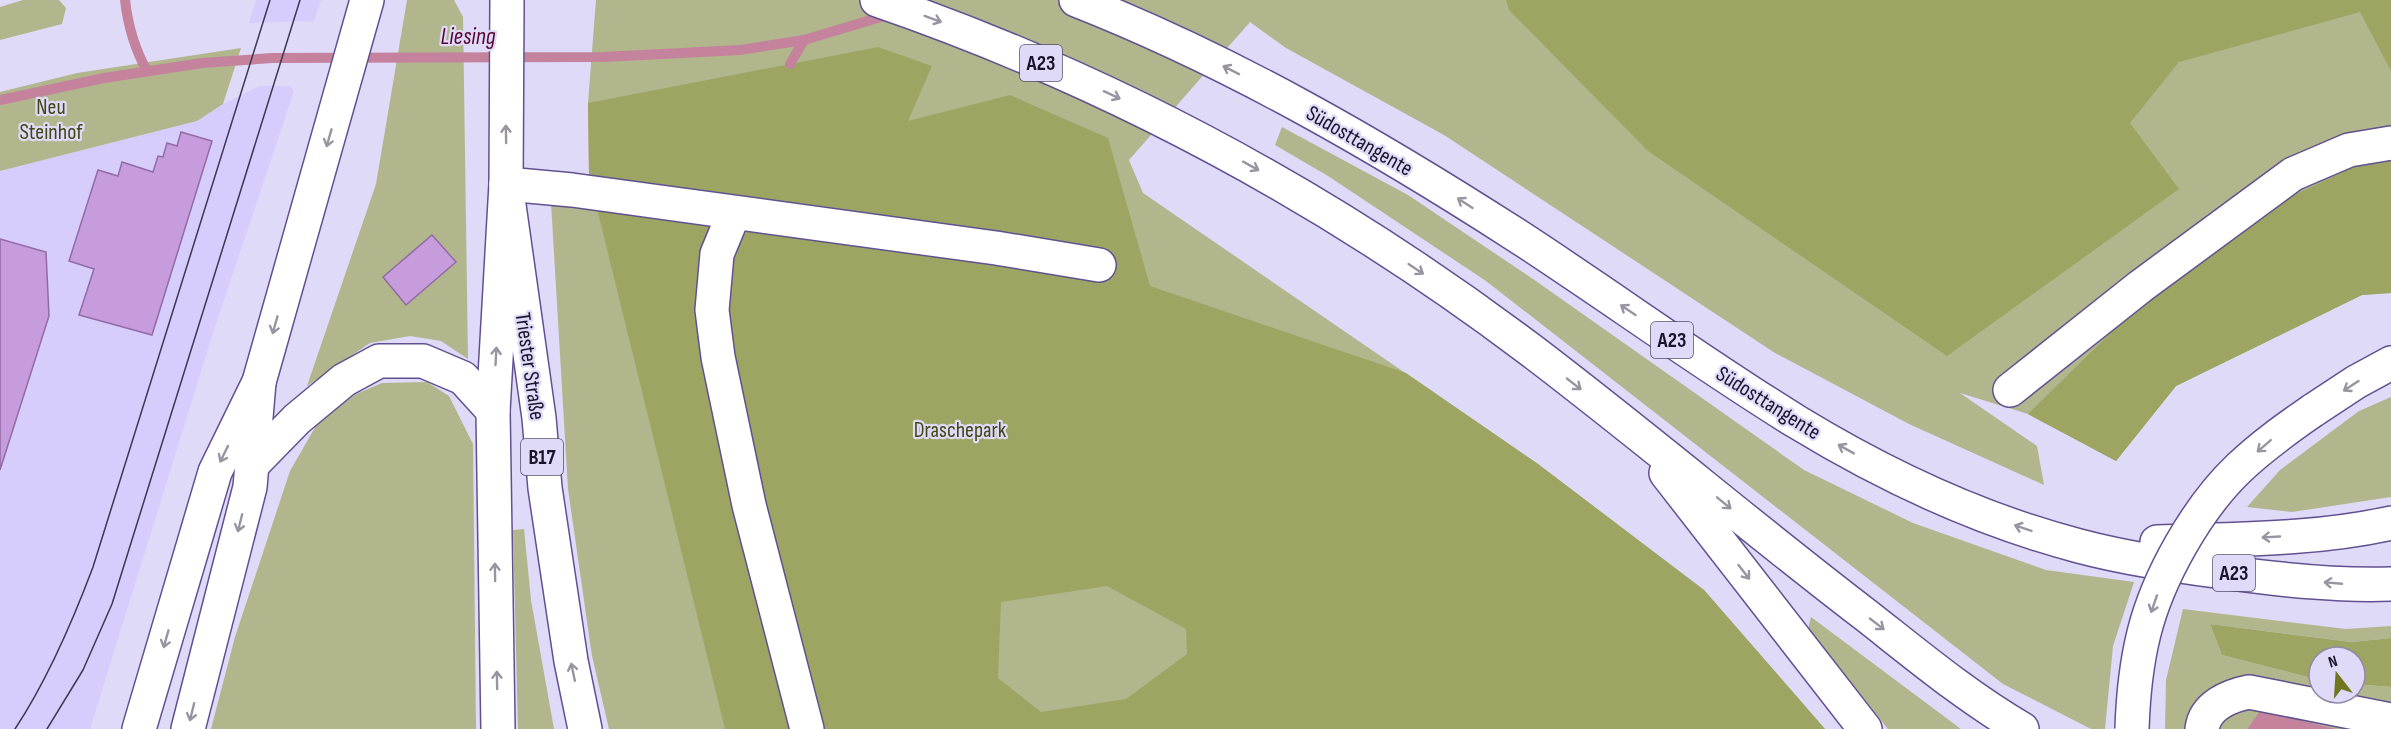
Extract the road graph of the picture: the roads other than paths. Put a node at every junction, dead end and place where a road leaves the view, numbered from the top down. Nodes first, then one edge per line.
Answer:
1 (878, 0) edge
2 (1076, 0) edge
3 (507, 10) edge
4 (364, 11) edge
5 (2391, 143) edge
6 (506, 184) junction
7 (734, 213) junction
8 (1099, 265) dead end
9 (2391, 363) edge
10 (259, 382) junction
11 (2010, 390) dead end
12 (493, 411) junction
13 (1630, 427) junction
14 (252, 465) junction
15 (2391, 523) edge
16 (2079, 546) junction
17 (2391, 584) edge
18 (2391, 720) edge
19 (140, 729) edge
20 (188, 729) edge
21 (498, 729) edge
22 (585, 729) edge
23 (807, 729) edge
24 (1865, 729) edge
25 (2022, 729) edge
26 (2132, 729) edge
27 (2202, 729) edge

1 -> 13 main road, A23
16 -> 2 main road, Südosttangente / A23
6 -> 3 main road, Triester Straße / B17
4 -> 10 main road
5 - 11 main road
6 - 7 main road
12 -> 6 main road
22 -> 6 main road, Triester Straße / B17
7 - 8 main road
7 - 23 main road
9 -> 26 main road, bridge
10 - 14 main road
10 -> 19 main road
12 - 14 main road
21 -> 12 main road
13 -> 24 main road
13 -> 25 main road, A23
14 -> 20 main road
15 -> 16 main road
17 -> 16 main road, Südosttangente / A23
18 - 27 main road

